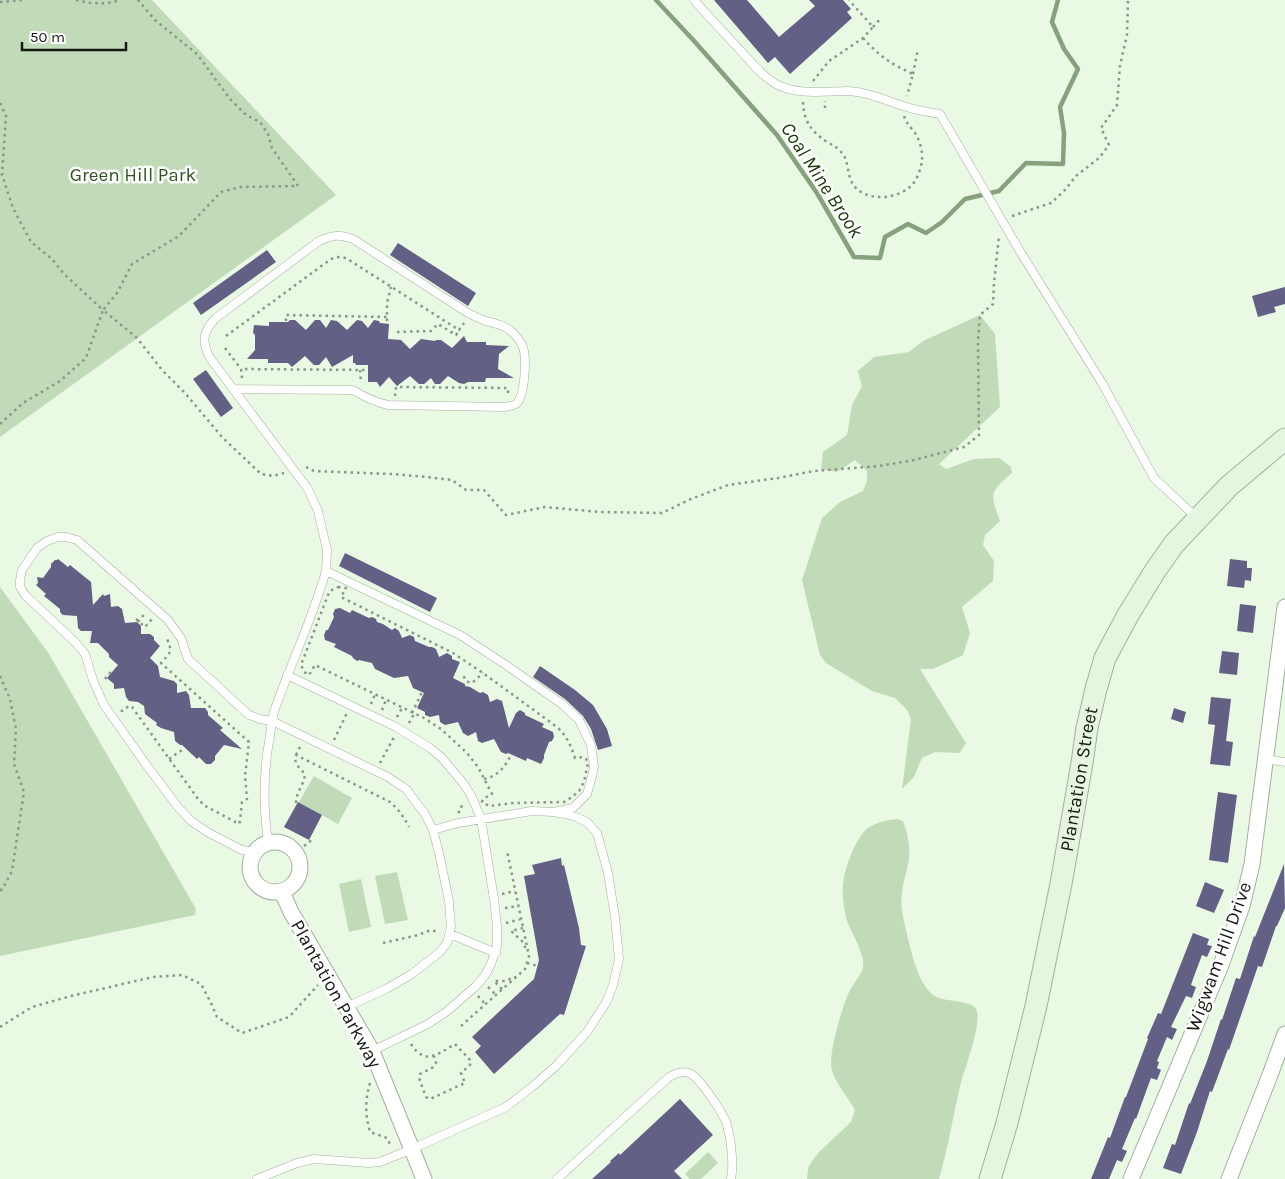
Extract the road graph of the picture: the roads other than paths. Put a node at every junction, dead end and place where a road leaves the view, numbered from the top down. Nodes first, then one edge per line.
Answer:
1 (694, 0) edge
2 (237, 389) junction
3 (1285, 439) edge
4 (1197, 518) junction
5 (326, 571) junction
6 (1285, 606) edge
7 (288, 675) junction
8 (272, 721) junction
9 (1265, 759) junction
10 (1285, 762) edge
11 (553, 812) junction
12 (481, 819) junction
13 (433, 830) junction
14 (268, 842) junction
15 (254, 852) junction
16 (282, 892) junction
17 (450, 934) junction
18 (496, 953) junction
19 (346, 1007) junction
20 (1285, 1034) edge
21 (372, 1051) junction
22 (412, 1149) junction
23 (257, 1179) edge
24 (424, 1179) edge
25 (557, 1179) edge
26 (731, 1179) edge
27 (990, 1179) edge
28 (1131, 1179) edge
29 (1229, 1179) edge

1 - 4 lane
2 - 2 lane
2 - 5 lane
3 - 4 main road, Plantation Street
4 - 27 main road, Plantation Street
5 - 7 lane
5 - 11 lane
6 - 9 street, Wigwam Hill Drive
7 - 8 lane
7 - 12 lane
8 - 13 lane
8 - 14 lane
8 - 15 lane
9 - 10 lane
9 - 28 street, Wigwam Hill Drive
11 - 12 lane
11 - 22 lane
12 - 13 lane
12 - 18 lane
13 - 17 lane
14 - 15 street
14 - 16 street
15 - 16 street
16 - 19 street, Plantation Parkway
17 - 18 lane
17 - 19 lane
18 - 21 lane
19 - 21 street, Plantation Parkway
20 - 29 street
21 - 22 street, Plantation Parkway
22 - 23 lane
22 - 24 street, Plantation Parkway
25 - 26 lane

